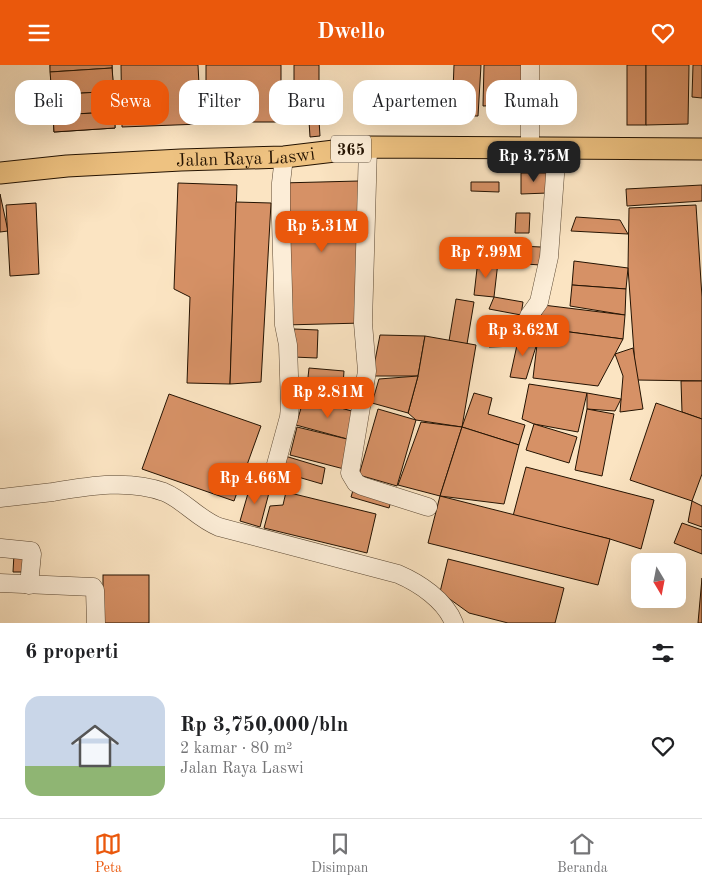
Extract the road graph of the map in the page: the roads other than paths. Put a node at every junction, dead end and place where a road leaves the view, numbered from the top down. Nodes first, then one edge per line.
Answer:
1 (530, 65) edge
2 (368, 147) junction
3 (530, 147) junction
4 (557, 148) junction
5 (702, 149) edge
6 (284, 157) junction
7 (0, 173) edge
8 (525, 327) dead end
9 (272, 479) dead end
10 (0, 498) edge
11 (428, 507) dead end
12 (1, 547) edge
13 (0, 583) edge
14 (29, 585) junction
15 (96, 623) edge
16 (454, 623) edge

1 - 3 street
2 - 3 main road, Jalan Raya Laswi / 365
2 - 6 main road, Jalan Raya Laswi / 365
2 - 11 street
3 - 4 main road, Jalan Raya Laswi / 365
4 - 5 main road, Jalan Raya Laswi / 365
4 - 8 street
6 - 7 main road, Jalan Raya Laswi / 365
6 - 9 street
10 - 16 street
12 - 14 street
13 - 14 street
14 - 15 street

